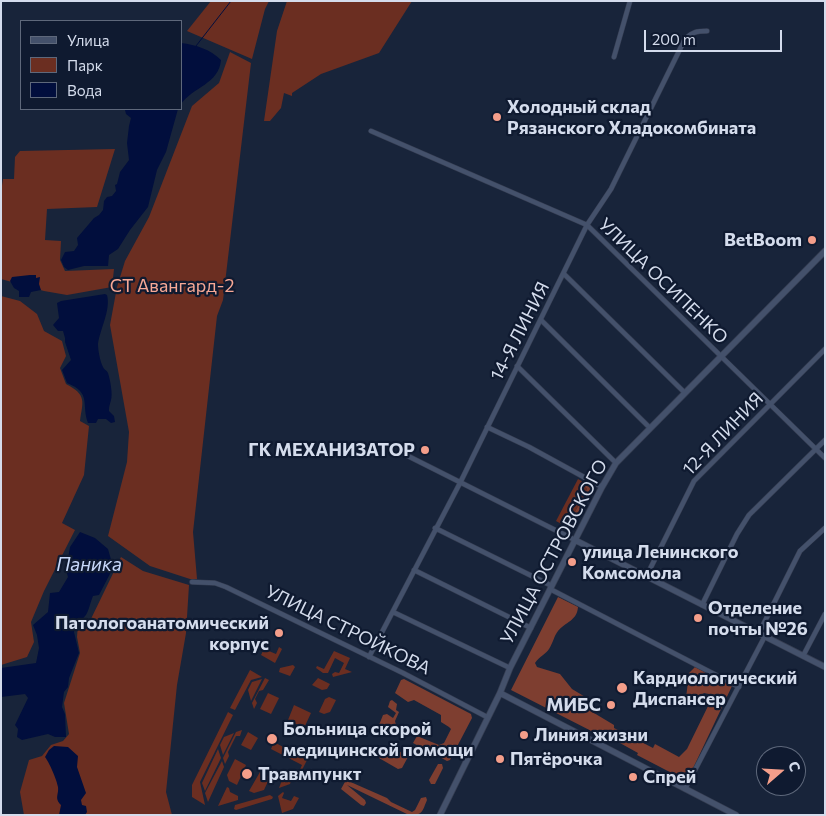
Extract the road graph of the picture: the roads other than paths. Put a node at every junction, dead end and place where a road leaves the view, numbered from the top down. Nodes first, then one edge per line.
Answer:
1 (630, 1) edge
2 (707, 31) dead end
3 (614, 57) dead end
4 (371, 130) dead end
5 (588, 225) junction
6 (825, 251) edge
7 (564, 274) junction
8 (541, 320) junction
9 (825, 349) edge
10 (721, 357) junction
11 (517, 366) junction
12 (685, 393) junction
13 (770, 404) junction
14 (486, 427) junction
15 (650, 428) junction
16 (825, 440) edge
17 (816, 449) junction
18 (404, 454) dead end
19 (825, 458) edge
20 (616, 463) junction
21 (460, 483) junction
22 (602, 487) junction
23 (435, 528) junction
24 (825, 528) edge
25 (575, 540) junction
26 (414, 570) junction
27 (646, 576) junction
28 (192, 582) dead end
29 (551, 588) junction
30 (702, 605) junction
31 (393, 612) junction
32 (825, 614) edge
33 (531, 628) junction
34 (762, 635) junction
35 (803, 656) junction
36 (369, 657) junction
37 (825, 666) edge
38 (510, 668) junction
39 (738, 687) junction
40 (500, 693) junction
41 (487, 717) junction
42 (685, 790) junction
43 (440, 815) edge
44 (736, 815) edge

1 - 3 street
2 - 5 street, 14-Я ЛИНИЯ
4 - 5 street, УЛИЦА ОСИПЕНКО
5 - 7 street, 14-Я ЛИНИЯ
5 - 10 street, УЛИЦА ОСИПЕНКО
6 - 10 street, УЛИЦА ОСТРОВСКОГО
7 - 8 street, 14-Я ЛИНИЯ
7 - 12 street
8 - 11 street, 14-Я ЛИНИЯ
8 - 15 street
9 - 13 street, 12-Я ЛИНИЯ
10 - 12 street, УЛИЦА ОСТРОВСКОГО
10 - 13 street, УЛИЦА ОСИПЕНКО
11 - 14 street, 14-Я ЛИНИЯ
11 - 20 street
12 - 15 street, УЛИЦА ОСТРОВСКОГО
13 - 17 street, УЛИЦА ОСИПЕНКО
13 - 27 street, 12-Я ЛИНИЯ
14 - 21 street, 14-Я ЛИНИЯ
14 - 22 street
15 - 20 street, УЛИЦА ОСТРОВСКОГО
16 - 17 street
17 - 19 street, УЛИЦА ОСИПЕНКО
17 - 30 street
18 - 21 street
20 - 22 street, УЛИЦА ОСТРОВСКОГО
21 - 23 street, 14-Я ЛИНИЯ
21 - 25 street
22 - 25 street, УЛИЦА ОСТРОВСКОГО
23 - 26 street, 14-Я ЛИНИЯ
23 - 29 street
24 - 34 street
25 - 27 street
25 - 29 street, УЛИЦА ОСТРОВСКОГО
26 - 31 street, 14-Я ЛИНИЯ
26 - 33 street
27 - 30 street
28 - 36 street, УЛИЦА СТРОЙКОВА
29 - 33 street, УЛИЦА ОСТРОВСКОГО
29 - 39 street
30 - 34 street
31 - 36 street, 14-Я ЛИНИЯ
31 - 38 street
32 - 35 street
33 - 38 street, УЛИЦА ОСТРОВСКОГО
34 - 35 street
34 - 39 street
35 - 37 street
36 - 41 street, УЛИЦА СТРОЙКОВА
38 - 40 street, УЛИЦА ОСТРОВСКОГО
39 - 42 street
40 - 41 street, УЛИЦА ОСТРОВСКОГО
40 - 42 street
41 - 43 street, УЛИЦА ОСТРОВСКОГО
42 - 44 street

